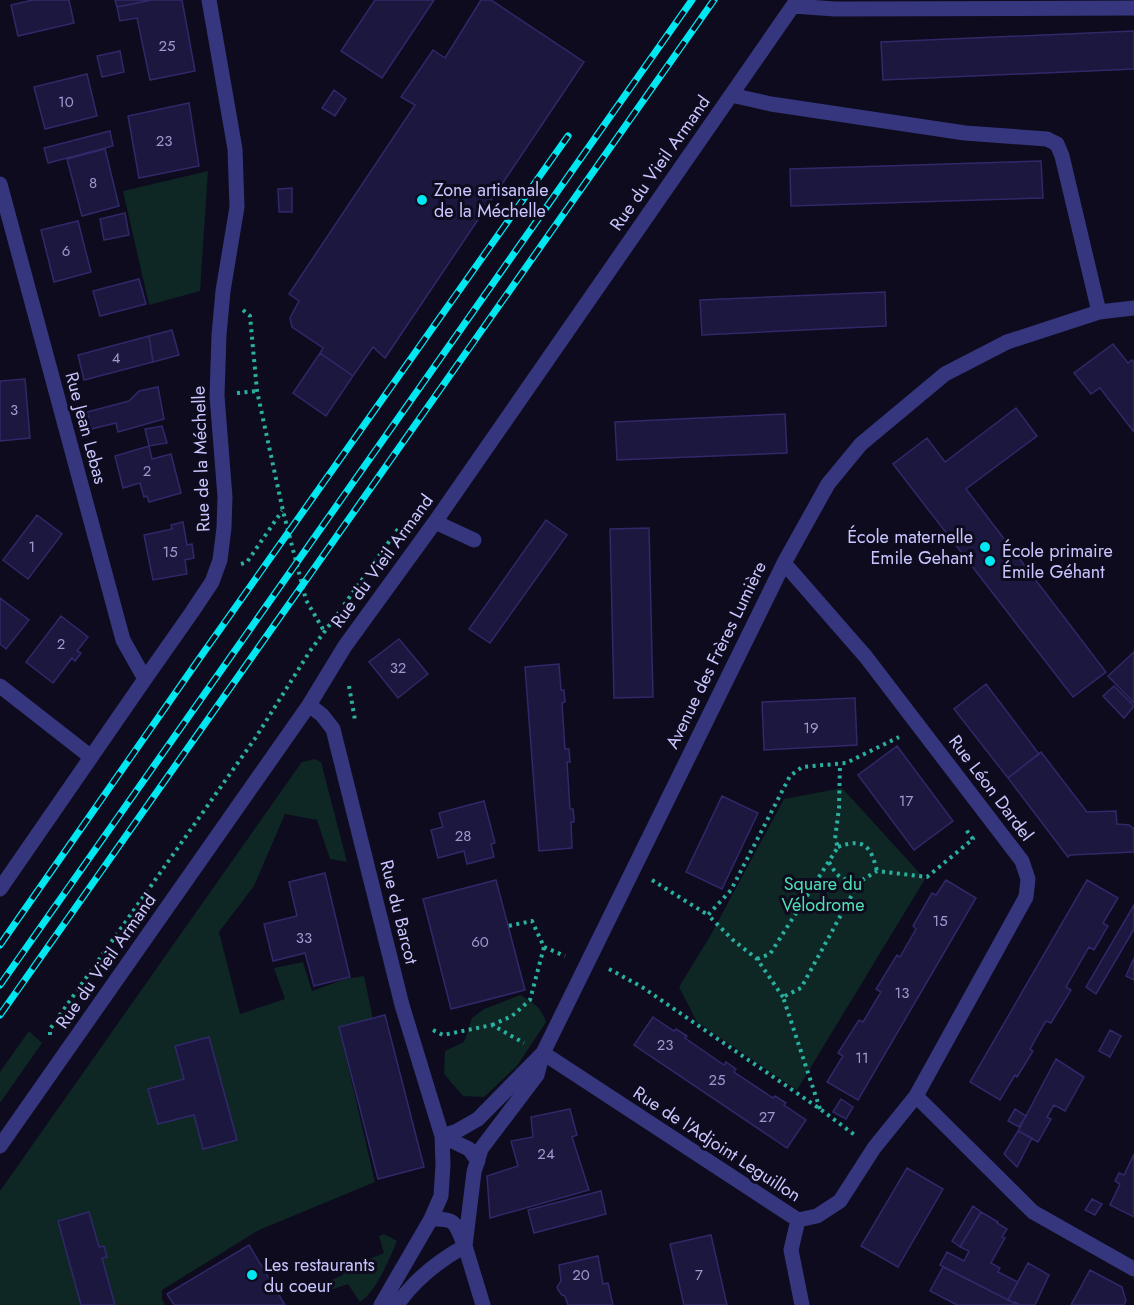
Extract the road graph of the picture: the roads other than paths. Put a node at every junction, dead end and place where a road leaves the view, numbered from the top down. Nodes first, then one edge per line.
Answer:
1 (209, 0) edge
2 (795, 3) edge
3 (1134, 8) edge
4 (732, 95) junction
5 (0, 184) edge
6 (1134, 308) edge
7 (1099, 312) junction
8 (435, 522) junction
9 (474, 540) dead end
10 (784, 563) junction
11 (145, 679) junction
12 (0, 686) edge
13 (309, 705) junction
14 (91, 756) junction
15 (0, 889) edge
16 (543, 1053) junction
17 (916, 1096) junction
18 (442, 1136) junction
19 (0, 1146) edge
20 (478, 1161) junction
21 (431, 1219) junction
22 (798, 1220) junction
23 (465, 1246) junction
24 (1134, 1269) edge
25 (381, 1305) edge
26 (397, 1305) edge
27 (483, 1305) edge
28 (802, 1305) edge

1 - 11 street, Rue de la Méchelle
2 - 3 street
2 - 4 street, Rue du Vieil Armand
4 - 7 street
4 - 8 street, Rue du Vieil Armand
5 - 11 street, Rue Jean Lebas
6 - 7 street, Avenue des Frères Lumière
7 - 10 street, Avenue des Frères Lumière
8 - 9 street
8 - 13 street, Rue du Vieil Armand
10 - 16 street, Avenue des Frères Lumière
10 - 17 street, Rue Léon Dardel
11 - 14 street, Rue de la Méchelle
12 - 14 street
13 - 18 street, Rue du Barcot
13 - 19 street, Rue du Vieil Armand
14 - 15 street, Rue de la Méchelle
16 - 18 street, Avenue des Frères Lumière
16 - 20 street
16 - 22 street, Rue de l'Adjoint Leguillon
17 - 22 street, Rue Léon Dardel
17 - 24 street
18 - 20 street
18 - 21 street, Rue du Barcot
20 - 23 street
21 - 23 street
21 - 25 street, Rue du Barcot
22 - 28 street, Rue de l'Adjoint Leguillon
23 - 26 street
23 - 27 street

